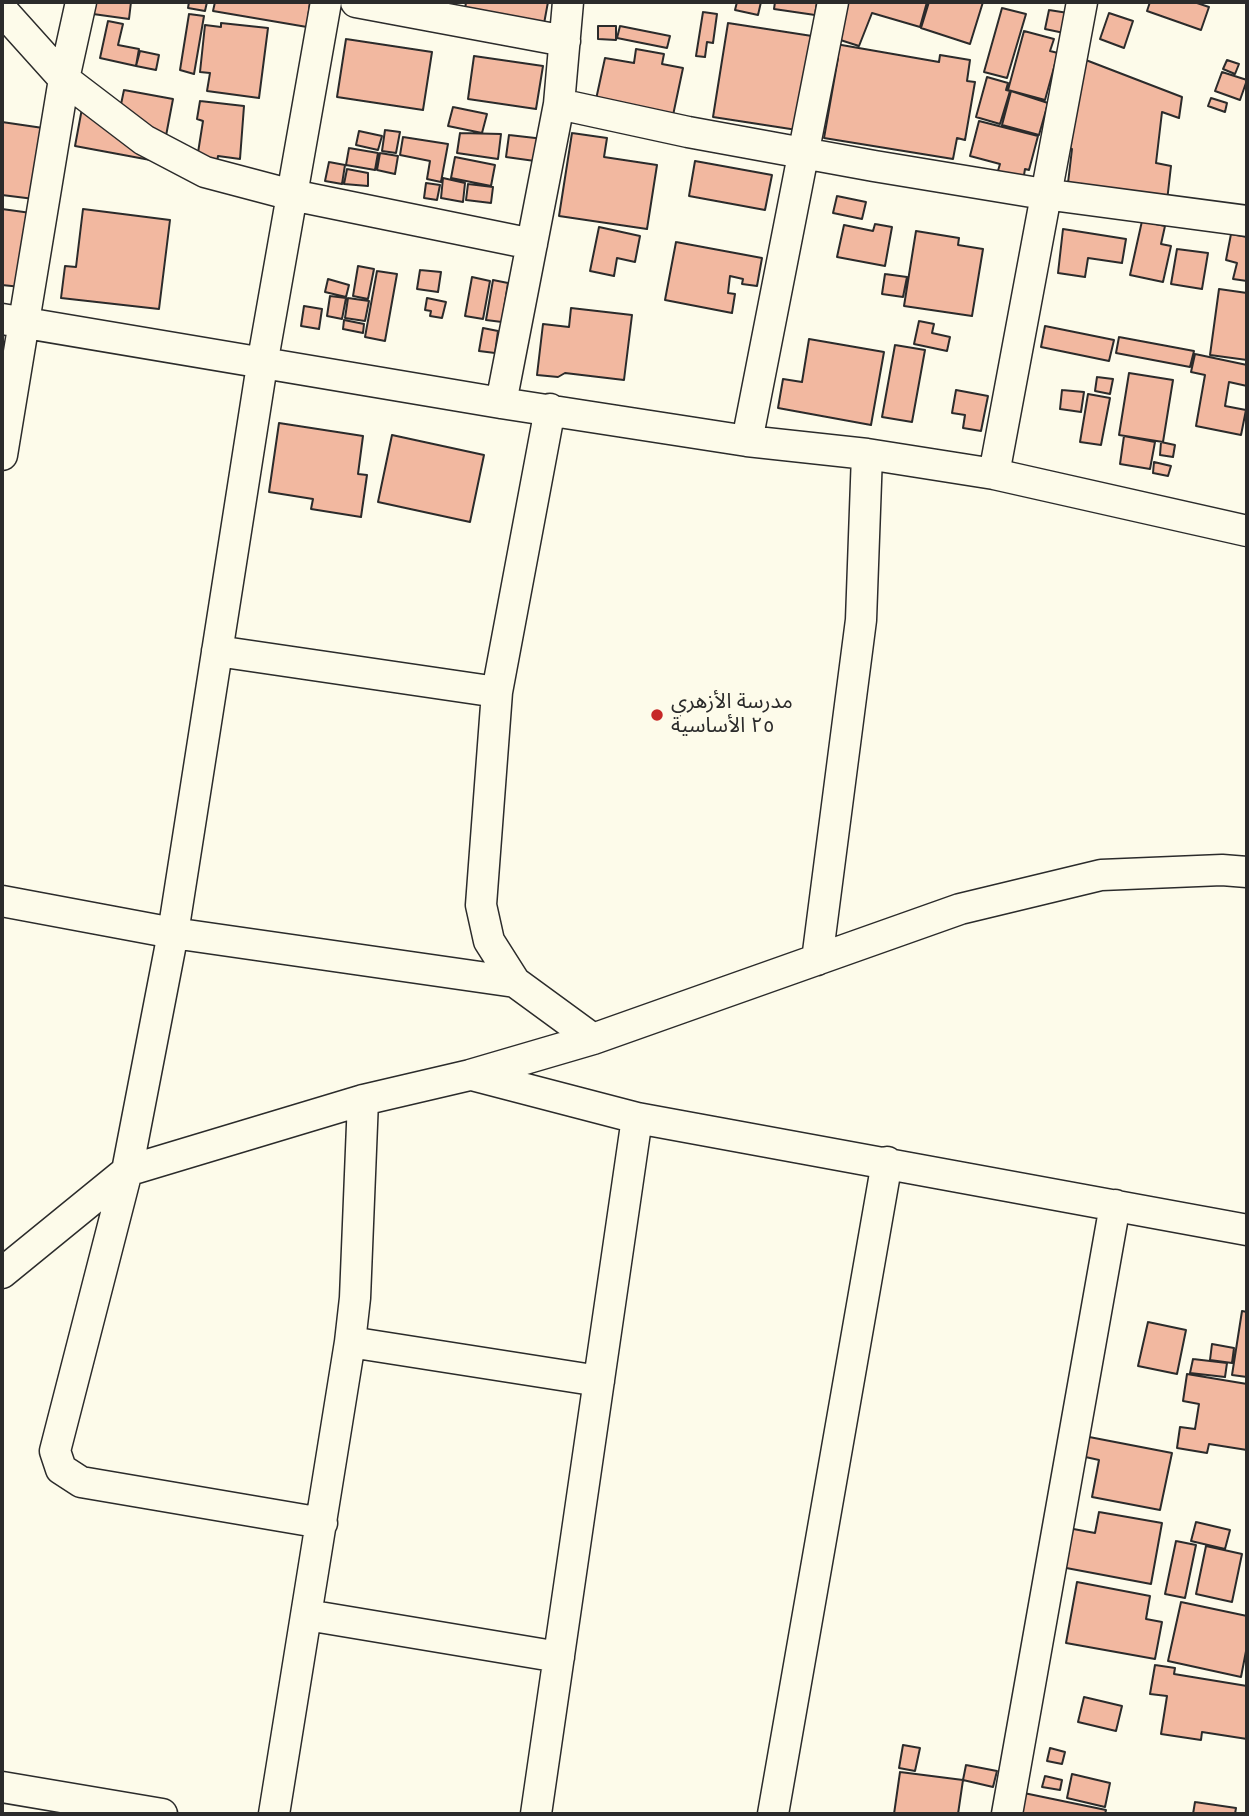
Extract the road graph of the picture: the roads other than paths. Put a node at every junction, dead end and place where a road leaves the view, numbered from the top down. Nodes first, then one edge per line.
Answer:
1 (81, 2) edge
2 (326, 2) edge
3 (356, 2) edge
4 (568, 2) edge
5 (833, 2) edge
6 (1082, 2) edge
7 (2, 10) edge
8 (565, 41) junction
9 (64, 79) junction
10 (559, 104) junction
11 (804, 153) junction
12 (1044, 194) junction
13 (292, 195) junction
14 (1247, 221) edge
15 (532, 244) junction
16 (13, 321) edge
17 (262, 365) junction
18 (501, 403) junction
19 (550, 409) junction
20 (747, 441) junction
21 (867, 454) junction
22 (2, 455) edge
23 (994, 474) junction
24 (1247, 531) edge
25 (217, 651) junction
26 (497, 692) junction
27 (1247, 872) edge
28 (2, 901) edge
29 (173, 933) junction
30 (817, 960) junction
31 (515, 982) junction
32 (593, 1039) junction
33 (470, 1075) junction
34 (363, 1100) junction
35 (637, 1118) junction
36 (887, 1161) junction
37 (127, 1171) junction
38 (1115, 1205) junction
39 (1247, 1230) edge
40 (2, 1272) edge
41 (350, 1342) junction
42 (599, 1381) junction
43 (322, 1523) junction
44 (307, 1615) junction
45 (559, 1657) junction
46 (2, 1787) edge
47 (38, 1804) edge
48 (162, 1814) edge
49 (274, 1814) edge
50 (536, 1814) edge
51 (773, 1814) edge
52 (1007, 1814) edge

1 - 9 street
2 - 13 street
3 - 8 street
4 - 8 street
5 - 11 street
6 - 12 street
7 - 9 street
8 - 10 street
9 - 13 street
9 - 16 street
10 - 11 street
10 - 15 street
11 - 12 street
11 - 20 street
12 - 14 street
12 - 23 street
13 - 15 street
13 - 17 street
15 - 18 street
16 - 17 street
16 - 22 street
17 - 18 street
17 - 25 street
18 - 19 street
19 - 20 street
19 - 26 street
20 - 21 street
21 - 23 street
21 - 30 street
23 - 24 street
25 - 26 street
25 - 29 street
26 - 31 street
27 - 30 street
28 - 29 street
29 - 31 street
29 - 37 street
30 - 32 street
31 - 32 street
32 - 33 street
33 - 34 street
33 - 35 street
34 - 37 street
34 - 41 street
35 - 36 street
35 - 42 street
36 - 38 street
36 - 51 street
37 - 40 street
37 - 43 street
38 - 39 street
38 - 52 street
41 - 42 street
41 - 43 street
42 - 45 street
43 - 44 street
44 - 45 street
44 - 49 street
45 - 50 street
46 - 47 street
47 - 48 street

